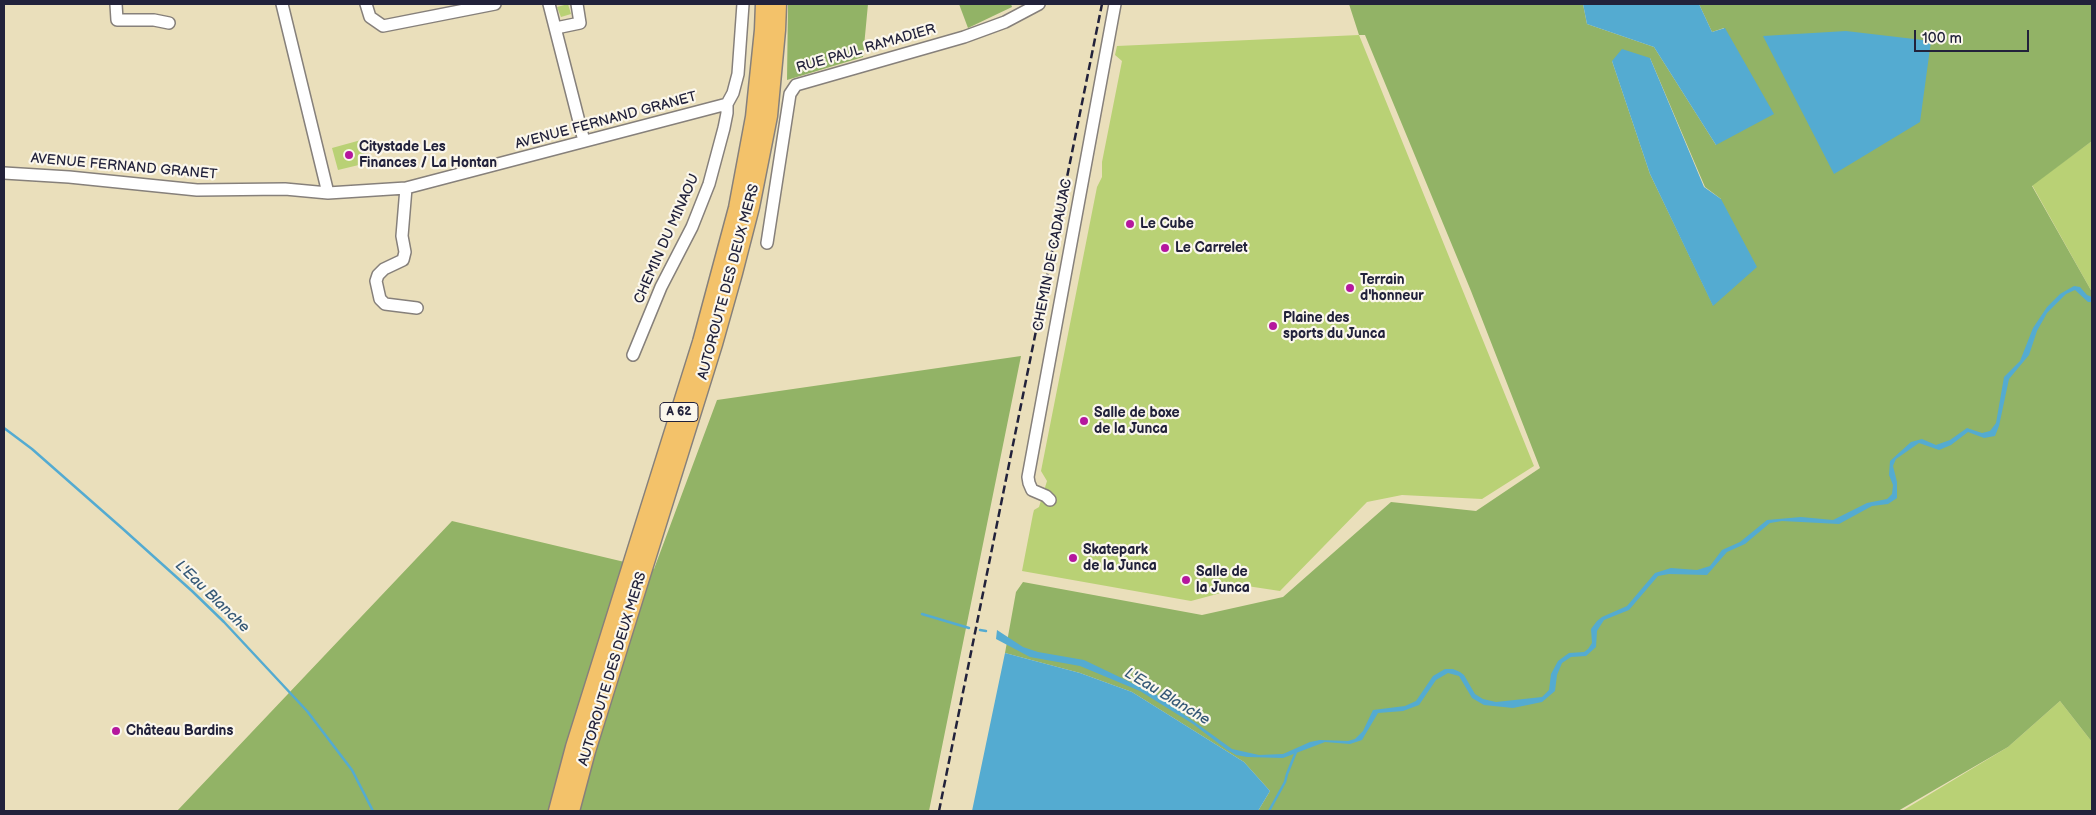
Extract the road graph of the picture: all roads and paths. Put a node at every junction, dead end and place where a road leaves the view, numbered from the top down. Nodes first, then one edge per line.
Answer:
1 (116, 4) edge
2 (282, 4) edge
3 (366, 4) edge
4 (495, 4) edge
5 (549, 4) edge
6 (577, 4) edge
7 (743, 4) edge
8 (764, 4) edge
9 (778, 4) edge
10 (1039, 4) edge
11 (1116, 4) edge
12 (463, 7) edge
13 (169, 23) dead end
14 (556, 28) junction
15 (726, 104) junction
16 (584, 141) junction
17 (4, 173) edge
18 (406, 188) junction
19 (328, 193) junction
20 (767, 243) dead end
21 (417, 308) dead end
22 (633, 355) dead end
23 (1050, 500) dead end
24 (556, 811) edge
25 (571, 811) edge

1 - 13 street
2 - 19 street
3 - 12 street
4 - 12 street
5 - 14 street
6 - 14 street
7 - 15 street
8 - 24 highway, AUTOROUTE DES DEUX MERS / A 62
9 - 25 highway, AUTOROUTE DES DEUX MERS / A 62
10 - 20 street, RUE PAUL RAMADIER
11 - 23 street, CHEMIN DE CADAUJAC
14 - 16 street
15 - 16 street, AVENUE FERNAND GRANET
15 - 22 street, CHEMIN DU MINAOU
16 - 18 street, AVENUE FERNAND GRANET
17 - 19 street, AVENUE FERNAND GRANET
18 - 19 street, AVENUE FERNAND GRANET
18 - 21 street

